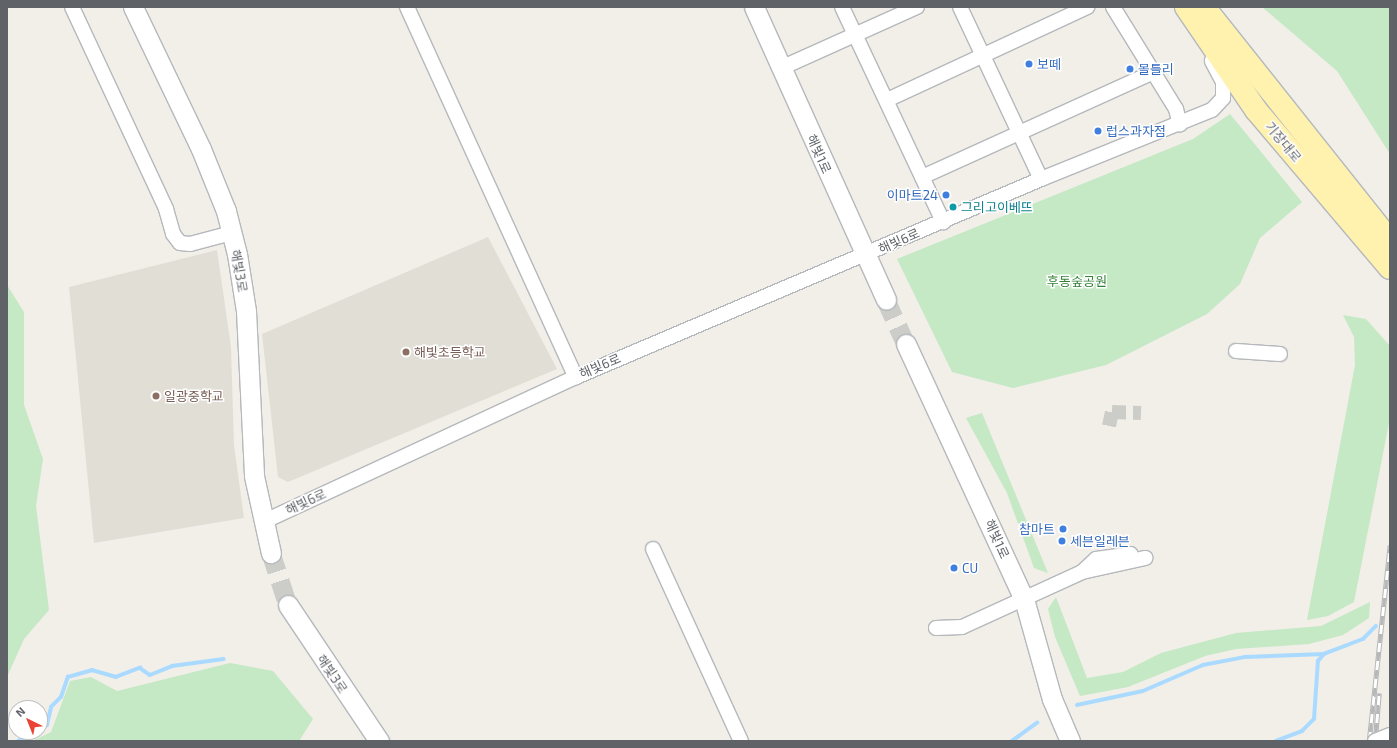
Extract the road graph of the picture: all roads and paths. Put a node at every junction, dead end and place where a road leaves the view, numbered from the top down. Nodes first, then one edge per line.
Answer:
1 (72, 7) edge
2 (407, 7) edge
3 (754, 7) edge
4 (842, 7) edge
5 (917, 7) edge
6 (960, 7) edge
7 (1087, 7) edge
8 (1113, 7) edge
9 (135, 8) edge
10 (1193, 9) edge
11 (856, 36) junction
12 (981, 56) junction
13 (781, 68) junction
14 (1153, 72) junction
15 (887, 100) junction
16 (1180, 124) junction
17 (1017, 133) junction
18 (922, 177) junction
19 (1041, 179) junction
20 (943, 222) junction
21 (232, 233) junction
22 (1390, 241) edge
23 (865, 257) junction
24 (1390, 268) edge
25 (886, 300) tunnel mouth
26 (906, 344) tunnel mouth
27 (1236, 351) dead end
28 (1280, 354) dead end
29 (576, 377) junction
30 (262, 522) junction
31 (653, 549) dead end
32 (270, 553) tunnel mouth
33 (1144, 555) dead end
34 (1024, 599) junction
35 (288, 605) tunnel mouth
36 (936, 628) dead end
37 (1390, 735) edge
38 (379, 741) edge
39 (741, 741) edge
40 (1070, 741) edge
41 (1374, 741) edge

1 - 21 street
2 - 29 street
3 - 13 street, 해빛1로
4 - 11 street
5 - 11 street
6 - 12 street
7 - 12 street
8 - 14 street
9 - 21 street, 해빛3로
10 - 16 street, 해빛6로
10 - 22 main road, 기장대로
10 - 24 main road, 기장대로
11 - 13 street
11 - 15 street
12 - 15 street
12 - 17 street
13 - 23 street, 해빛1로
14 - 16 street
14 - 17 street
15 - 18 street
16 - 19 street, 해빛6로
17 - 18 street
17 - 19 street
18 - 20 street
19 - 20 street, 해빛6로
20 - 23 street, 해빛6로
21 - 30 street, 해빛3로
23 - 25 street, 해빛1로
23 - 29 street, 해빛6로
26 - 34 street, 해빛1로
27 - 28 street
29 - 30 street, 해빛6로
30 - 32 street, 해빛3로
31 - 39 street
33 - 34 street
34 - 36 street
34 - 40 street, 해빛1로
35 - 38 street, 해빛3로
37 - 41 street, bridge

